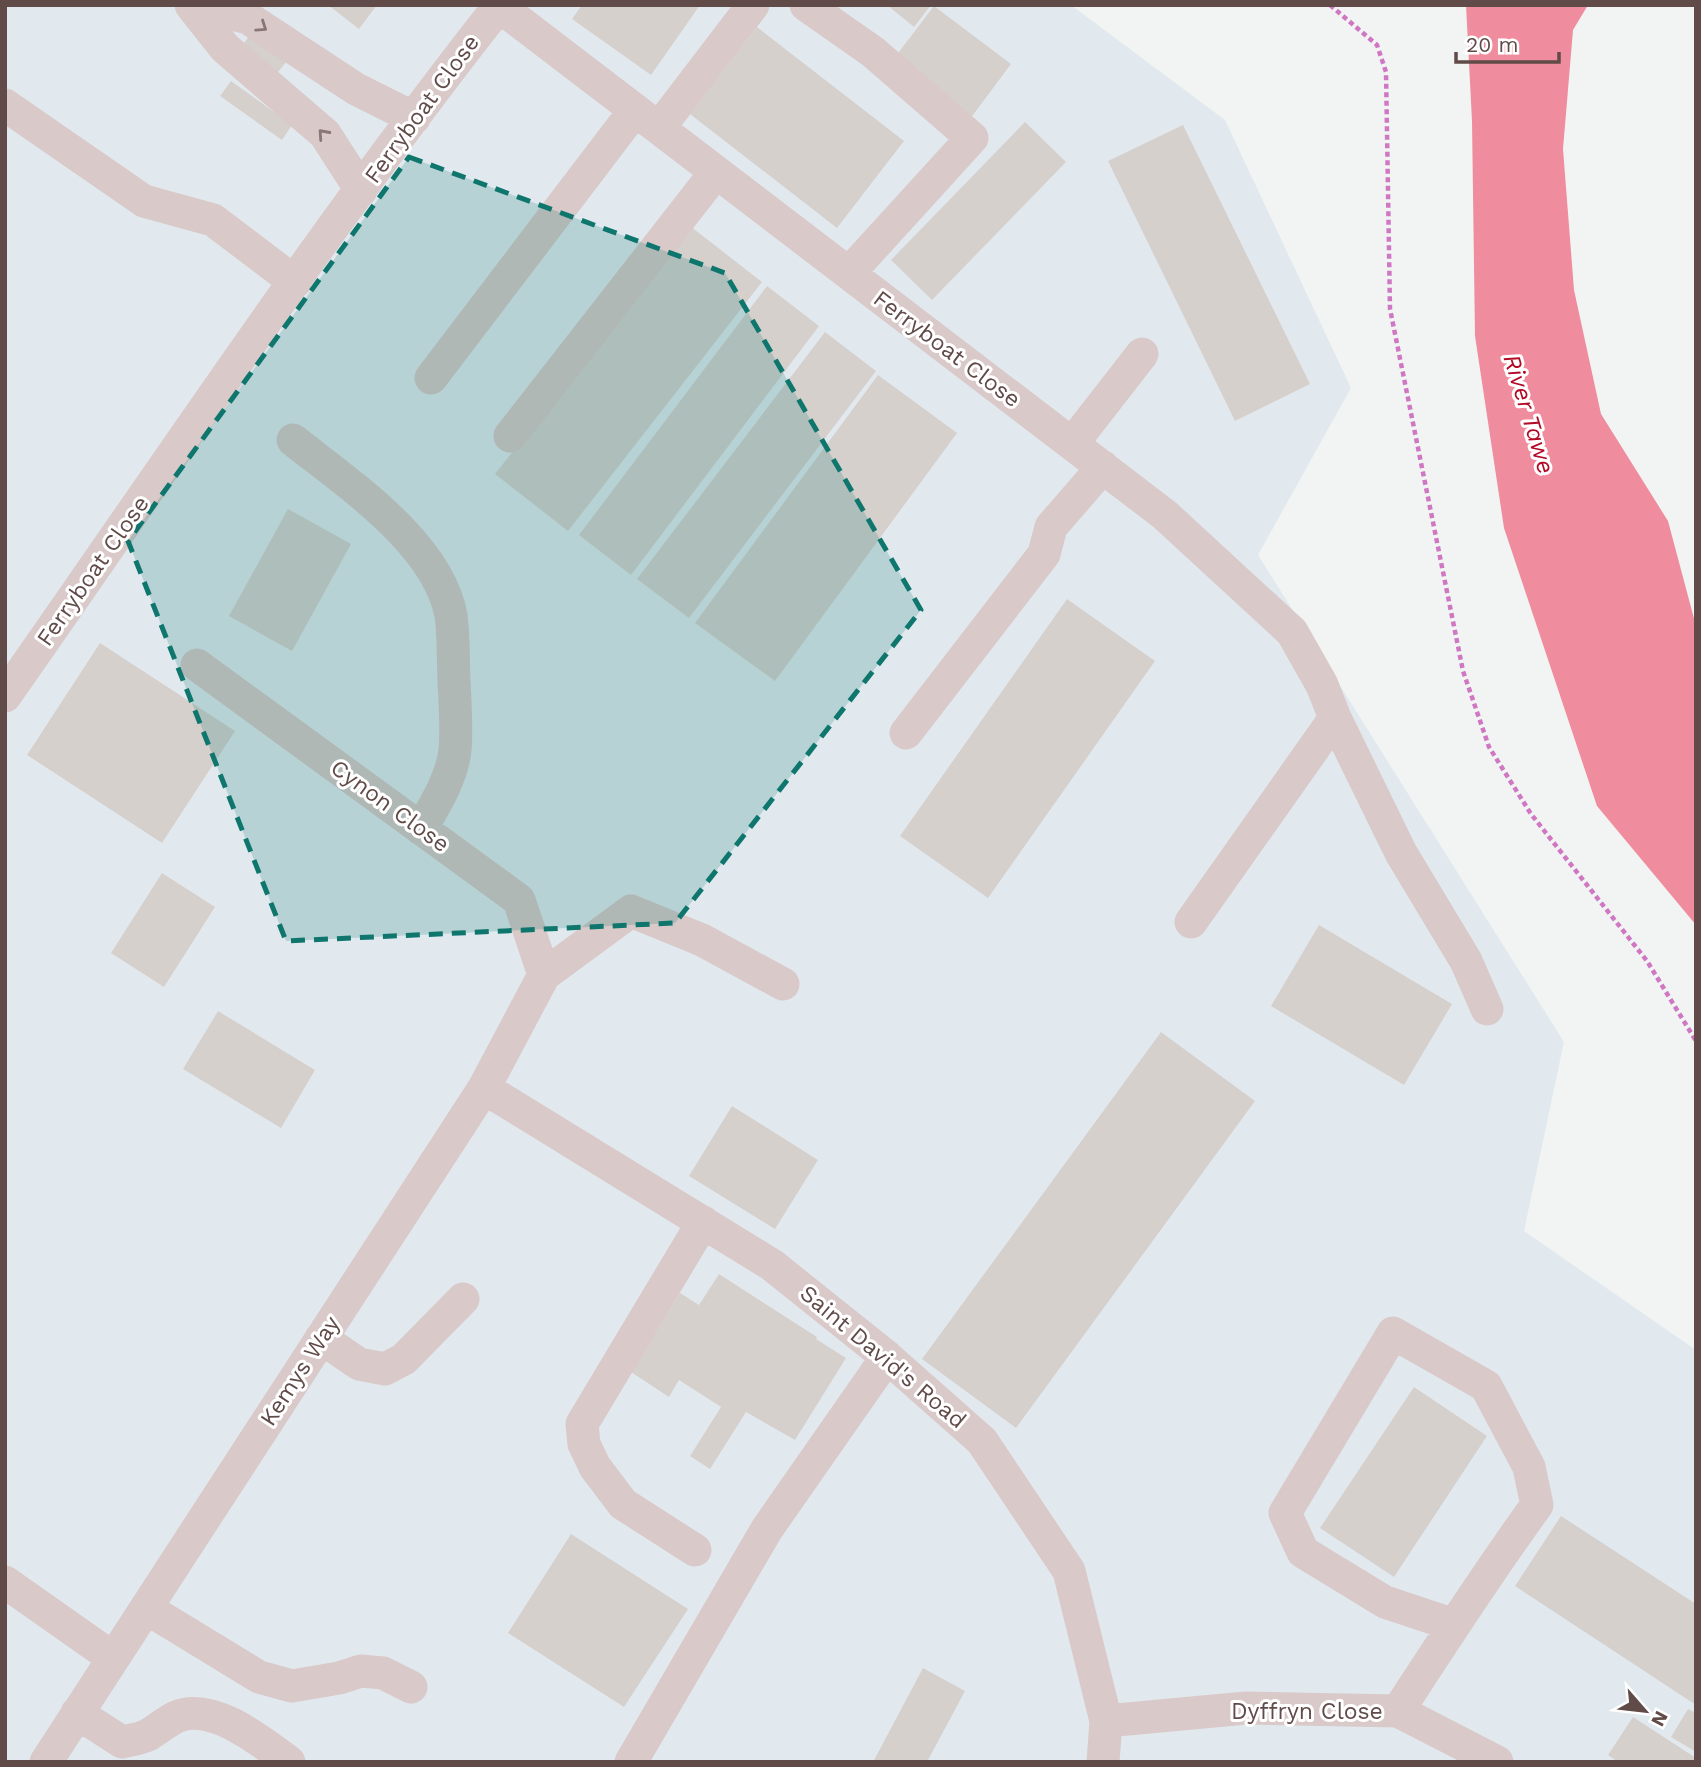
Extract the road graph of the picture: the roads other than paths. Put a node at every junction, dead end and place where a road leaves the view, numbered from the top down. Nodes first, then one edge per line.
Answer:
1 (191, 5) edge
2 (198, 5) edge
3 (753, 5) edge
4 (806, 5) edge
5 (499, 6) edge
6 (5, 105) edge
7 (414, 118) junction
8 (647, 119) junction
9 (5, 130) edge
10 (716, 172) junction
11 (362, 190) junction
12 (849, 273) junction
13 (295, 282) junction
14 (1142, 354) dead end
15 (431, 378) dead end
16 (510, 436) dead end
17 (293, 440) dead end
18 (1072, 444) junction
19 (1102, 467) junction
20 (197, 665) dead end
21 (5, 696) edge
22 (1335, 718) junction
23 (906, 733) dead end
24 (421, 829) junction
25 (1191, 922) dead end
26 (544, 975) junction
27 (783, 984) dead end
28 (1487, 1009) dead end
29 (484, 1088) junction
30 (703, 1222) junction
31 (463, 1299) dead end
32 (321, 1338) junction
33 (887, 1357) junction
34 (695, 1550) dead end
35 (5, 1582) edge
36 (146, 1608) junction
37 (1454, 1625) junction
38 (113, 1658) junction
39 (411, 1687) dead end
40 (1398, 1711) junction
41 (78, 1713) junction
42 (1106, 1721) junction
43 (122, 1742) junction
44 (46, 1762) edge
45 (152, 1762) edge
46 (289, 1762) edge
47 (631, 1762) edge
48 (1103, 1762) edge
49 (1497, 1762) edge

11 -> 1 street
2 -> 7 street
3 - 8 street
4 - 12 street
5 - 7 street, Ferryboat Close
5 - 8 street, Ferryboat Close
6 - 13 street
7 - 11 street, Ferryboat Close
8 - 10 street, Ferryboat Close
8 - 15 street
9 - 13 street
10 - 12 street, Ferryboat Close
10 - 16 street
11 - 13 street, Ferryboat Close
12 - 18 street, Ferryboat Close
13 - 21 street, Ferryboat Close
14 - 18 street
17 - 24 street
18 - 19 street, Ferryboat Close
19 - 22 street, Ferryboat Close
19 - 23 street
20 - 24 street, Cynon Close
22 - 25 street
22 - 28 street, Ferryboat Close
24 - 26 street, Cynon Close
26 - 27 street
26 - 29 street, Kemys Way
29 - 30 street, Saint David's Road
29 - 32 street, Kemys Way
30 - 33 street, Saint David's Road
30 - 34 street
31 - 32 street
32 - 36 street, Kemys Way
33 - 42 street, Saint David's Road
33 - 47 street
35 - 38 street
36 - 38 street, Kemys Way
36 - 39 street
37 - 37 street
37 - 40 street
38 - 41 street, Kemys Way
40 - 42 street, Dyffryn Close
40 - 49 street, Dyffryn Close
41 - 43 street
41 - 44 street, Kemys Way
42 - 48 street, Saint David's Road
43 - 45 street
43 - 46 street

